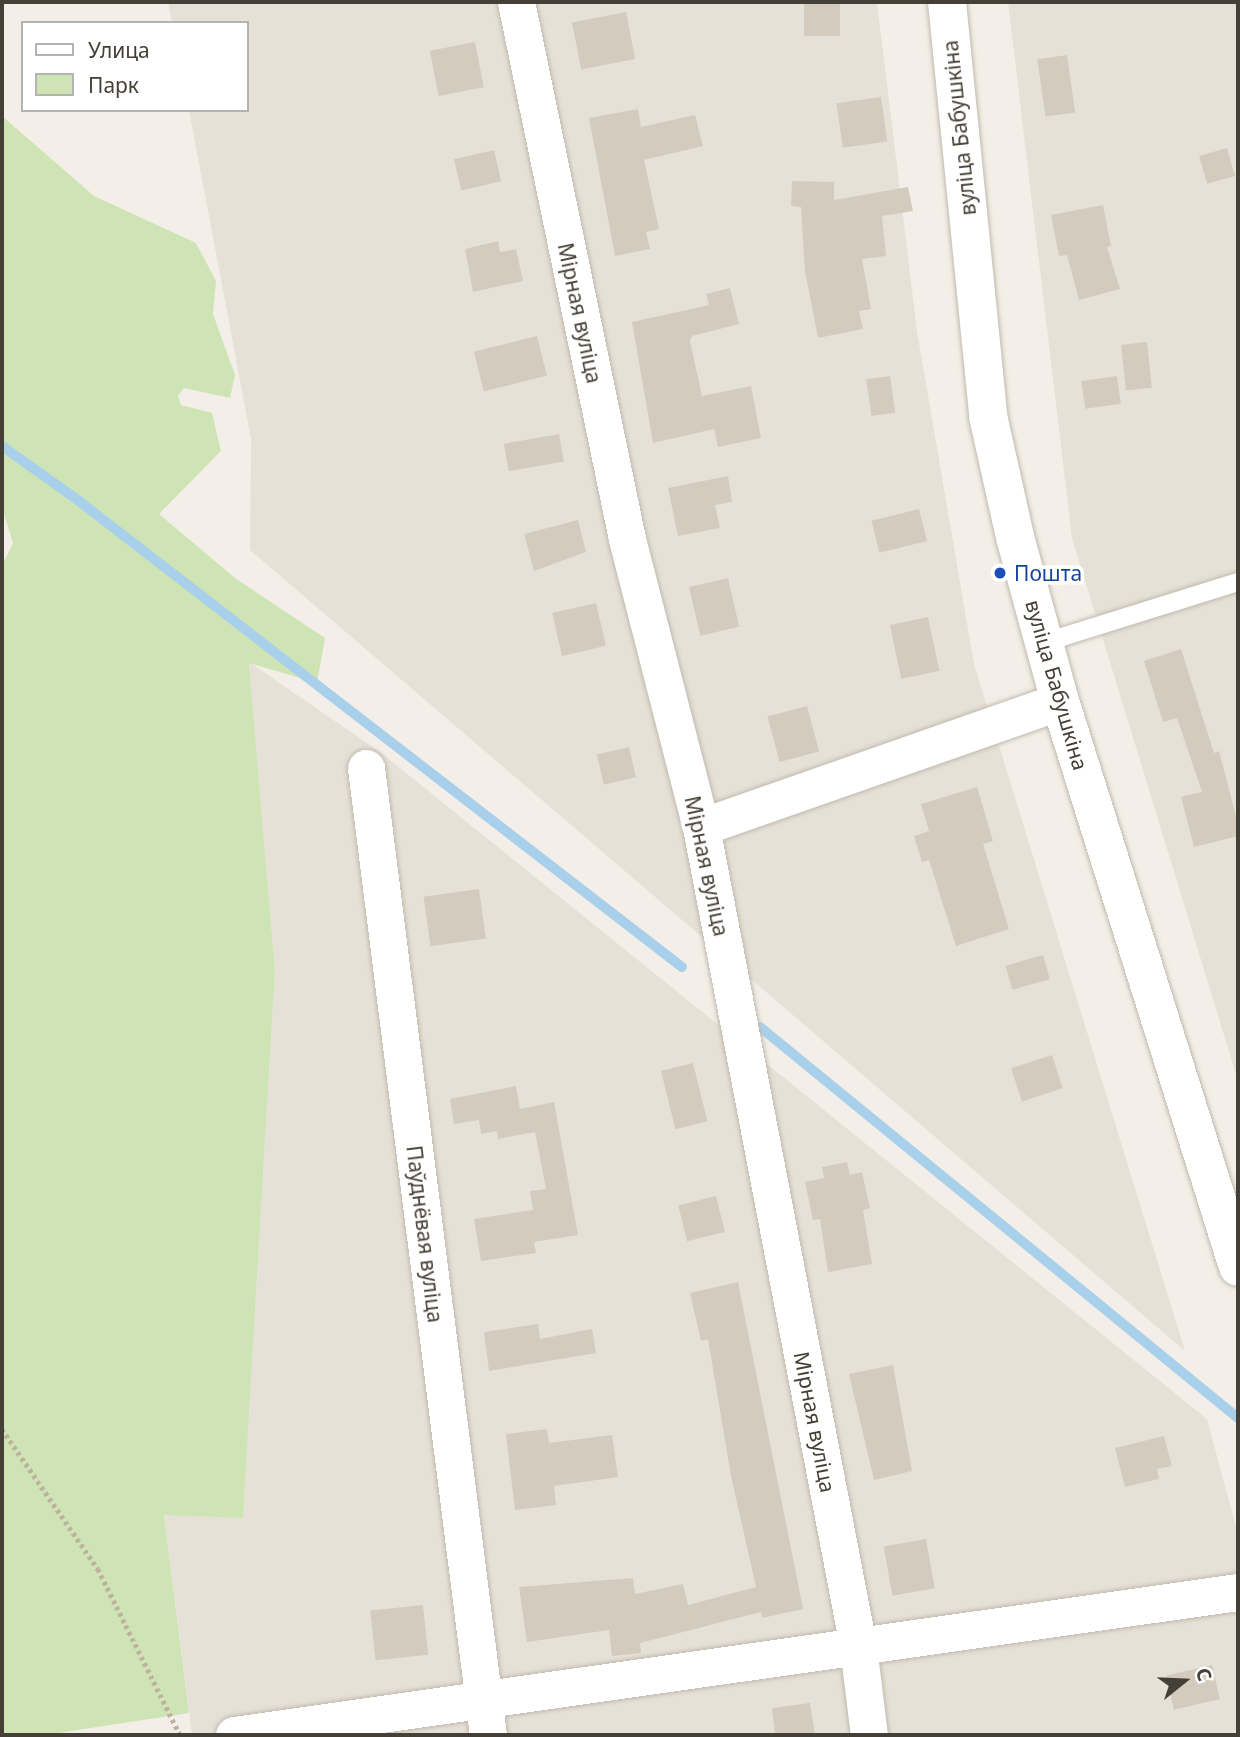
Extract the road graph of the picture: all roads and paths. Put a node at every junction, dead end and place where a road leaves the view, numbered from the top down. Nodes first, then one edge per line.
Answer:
1 (516, 2) edge
2 (947, 2) edge
3 (1238, 582) edge
4 (1043, 643) junction
5 (1060, 701) junction
6 (366, 768) dead end
7 (701, 827) junction
8 (1238, 1267) edge
9 (2, 1429) edge
10 (1238, 1592) edge
11 (859, 1646) junction
12 (484, 1700) junction
13 (180, 1735) edge
14 (234, 1735) edge
15 (488, 1735) edge
16 (869, 1735) edge

1 - 7 street, Мірная вуліца
2 - 4 street, вуліца Бабушкіна
3 - 4 lane
4 - 5 street, вуліца Бабушкіна
5 - 7 street
5 - 8 street, вуліца Бабушкіна
6 - 12 street, Паўднёвая вуліца
7 - 11 street, Мірная вуліца
9 - 13 path
10 - 11 street
11 - 12 street
11 - 16 street, Мірная вуліца
12 - 14 street
12 - 15 street, Паўднёвая вуліца

